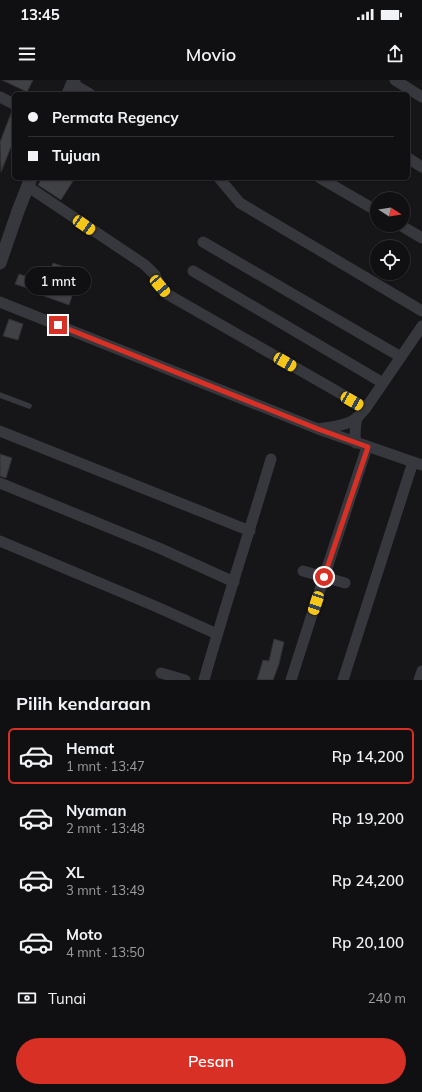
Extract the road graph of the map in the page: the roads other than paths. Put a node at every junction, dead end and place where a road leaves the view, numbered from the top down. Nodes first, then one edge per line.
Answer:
1 (395, 80) edge
2 (72, 86) edge
3 (86, 92) edge
4 (0, 97) edge
5 (422, 97) edge
6 (12, 103) edge
7 (410, 159) edge
8 (422, 167) edge
9 (221, 180) edge
10 (323, 180) edge
11 (29, 182) edge
12 (370, 207) edge
13 (410, 231) edge
14 (422, 238) edge
15 (203, 242) dead end
16 (0, 263) edge
17 (193, 271) dead end
18 (0, 302) edge
19 (422, 311) edge
20 (422, 326) edge
21 (401, 357) junction
22 (383, 384) junction
23 (0, 395) edge
24 (29, 406) dead end
25 (366, 408) junction
26 (357, 417) junction
27 (318, 429) junction
28 (0, 431) edge
29 (356, 443) junction
30 (368, 447) junction
31 (271, 459) dead end
32 (418, 464) edge
33 (0, 483) edge
34 (250, 531) junction
35 (0, 541) edge
36 (303, 571) dead end
37 (324, 577) junction
38 (234, 582) junction
39 (345, 583) dead end
40 (217, 634) junction
41 (422, 671) edge
42 (162, 672) dead end
43 (185, 680) edge
44 (204, 680) edge
45 (291, 680) edge
46 (343, 680) edge
47 (419, 680) edge

1 - 5 street
2 - 3 street
4 - 6 street
7 - 8 street
9 - 19 street
10 - 12 street
11 - 16 street
11 - 25 street
13 - 14 street
15 - 21 street
17 - 22 street
18 - 27 street
20 - 21 street
21 - 22 street
22 - 25 street
23 - 24 lane
25 - 26 street
26 - 27 street
26 - 29 street
27 - 29 street
28 - 34 street
29 - 30 street
30 - 32 street
30 - 37 street
31 - 34 street
32 - 46 street
33 - 38 street
34 - 38 street
35 - 40 street
36 - 37 street
37 - 39 street
37 - 45 street
38 - 40 street
40 - 44 street
41 - 47 street
42 - 43 street

